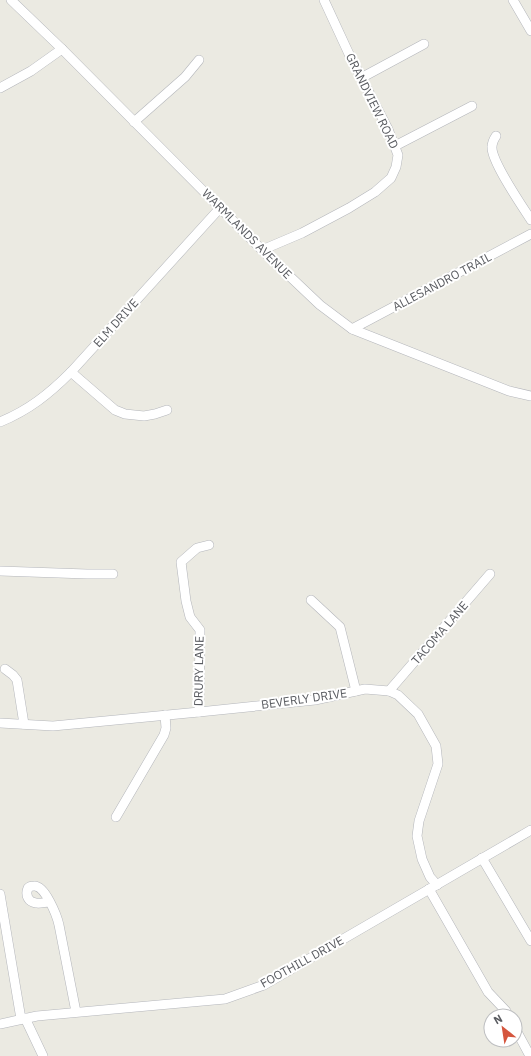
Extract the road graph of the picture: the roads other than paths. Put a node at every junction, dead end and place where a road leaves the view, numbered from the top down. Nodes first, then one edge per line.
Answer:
1 (11, 0) edge
2 (324, 0) edge
3 (513, 0) edge
4 (531, 31) edge
5 (424, 44) dead end
6 (62, 49) junction
7 (199, 60) dead end
8 (361, 78) junction
9 (0, 88) edge
10 (472, 106) dead end
11 (134, 122) junction
12 (496, 136) dead end
13 (395, 146) junction
14 (220, 208) junction
15 (531, 220) edge
16 (531, 234) edge
17 (262, 250) junction
18 (352, 329) junction
19 (71, 372) junction
20 (531, 396) edge
21 (167, 410) dead end
22 (0, 422) edge
23 (209, 545) dead end
24 (0, 571) edge
25 (113, 574) dead end
26 (490, 574) dead end
27 (311, 600) dead end
28 (5, 669) dead end
29 (356, 691) junction
30 (389, 691) junction
31 (199, 712) junction
32 (165, 715) junction
33 (0, 723) edge
34 (24, 724) junction
35 (116, 817) dead end
36 (531, 830) edge
37 (482, 858) junction
38 (433, 887) junction
39 (0, 894) edge
40 (49, 902) dead end
41 (531, 941) edge
42 (503, 1008) edge
43 (76, 1012) junction
44 (23, 1019) junction
45 (0, 1024) edge
46 (523, 1043) edge
47 (43, 1056) edge
48 (530, 1056) edge

1 - 6 street, WARMLANDS AVENUE
2 - 8 street, GRANDVIEW ROAD
3 - 4 street
5 - 8 street
6 - 9 street
6 - 11 street, WARMLANDS AVENUE
7 - 11 street
8 - 13 street, GRANDVIEW ROAD
10 - 13 street
11 - 14 street, WARMLANDS AVENUE
12 - 15 street
13 - 17 street, GRANDVIEW ROAD
14 - 17 street, WARMLANDS AVENUE
14 - 19 street, ELM DRIVE
16 - 18 street, ALLESANDRO TRAIL
17 - 18 street, WARMLANDS AVENUE
18 - 20 street, WARMLANDS AVENUE
19 - 21 street
19 - 22 street, ELM DRIVE
23 - 31 street, DRURY LANE
24 - 25 street
26 - 30 street, TACOMA LANE
27 - 29 street
28 - 34 street
29 - 30 street, BEVERLY DRIVE
29 - 31 street, BEVERLY DRIVE
30 - 38 street, BEVERLY DRIVE
31 - 32 street, BEVERLY DRIVE
32 - 34 street, BEVERLY DRIVE
32 - 35 street
33 - 34 street, BEVERLY DRIVE
36 - 37 street, FOOTHILL DRIVE
37 - 38 street, FOOTHILL DRIVE
37 - 41 street
38 - 42 street, BEVERLY DRIVE
38 - 43 street, FOOTHILL DRIVE
39 - 44 street
40 - 43 street
43 - 44 street, FOOTHILL DRIVE
44 - 45 street, FOOTHILL DRIVE
44 - 47 street
46 - 48 street

